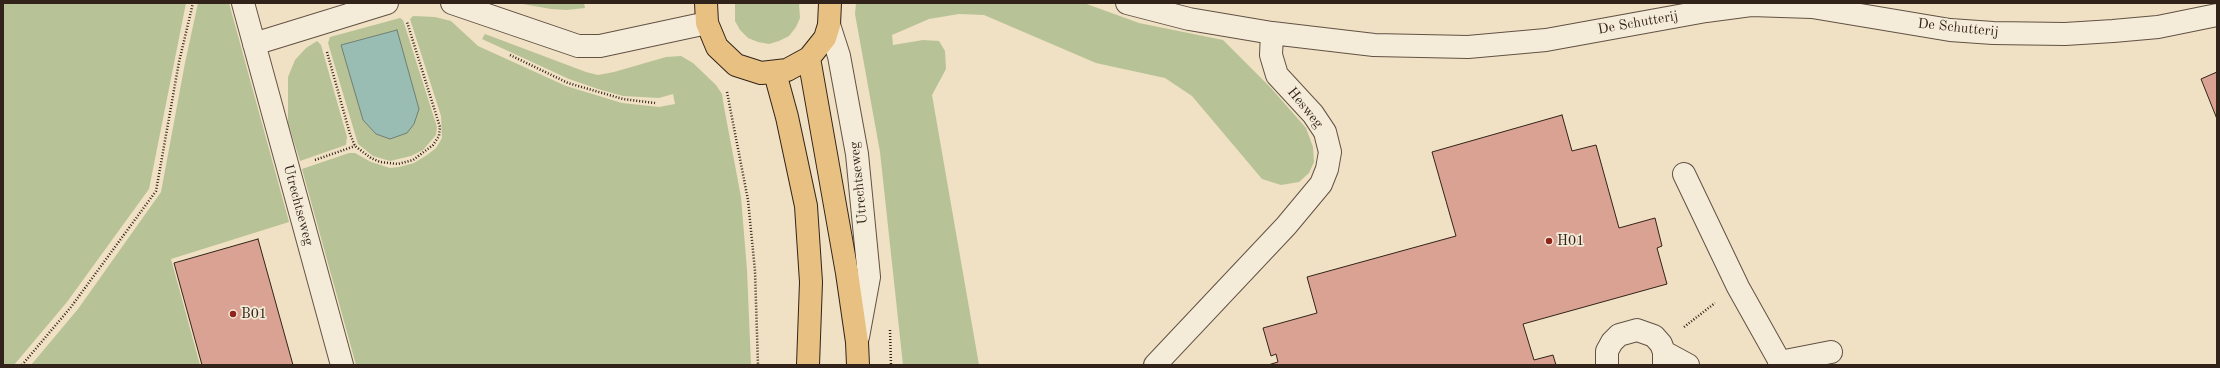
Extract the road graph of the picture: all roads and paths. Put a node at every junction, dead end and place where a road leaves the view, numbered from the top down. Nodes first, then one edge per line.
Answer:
1 (193, 3) edge
2 (243, 3) edge
3 (387, 3) edge
4 (452, 3) edge
5 (830, 3) edge
6 (1127, 3) edge
7 (1751, 4) edge
8 (2217, 15) edge
9 (700, 17) edge
10 (405, 18) dead end
11 (319, 24) junction
12 (829, 25) junction
13 (1272, 33) junction
14 (254, 44) junction
15 (510, 55) dead end
16 (809, 58) junction
17 (774, 73) junction
18 (726, 89) dead end
19 (655, 104) dead end
20 (355, 146) junction
21 (288, 169) junction
22 (1684, 174) dead end
23 (1738, 287) junction
24 (857, 342) junction
25 (1831, 352) dead end
26 (1663, 354) edge
27 (1779, 364) edge
28 (22, 365) edge
29 (342, 365) edge
30 (758, 365) edge
31 (808, 365) edge
32 (858, 365) edge
33 (1155, 365) edge
34 (1607, 365) edge
35 (1688, 365) edge

1 - 28 path
2 - 14 street, Utrechtseweg
3 - 11 street
4 - 9 street, Utrechtseweg
5 - 12 main road, Utrechtseweg
6 - 13 street
7 - 8 street, De Schutterij
7 - 13 street, De Schutterij
9 - 17 main road, Utrechtseweg
10 - 20 path
11 - 14 street
11 - 20 path
12 - 16 main road, Utrechtseweg
12 - 24 street, Utrechtseweg
13 - 33 street, Hesweg
14 - 21 street, Utrechtseweg
15 - 19 path
16 - 17 main road, Utrechtseweg
16 - 24 main road, Utrechtseweg
17 - 31 main road
18 - 30 path
20 - 21 path
21 - 29 street, Utrechtseweg
22 - 23 street
23 - 26 path
23 - 27 street
24 - 32 main road, Utrechtseweg
25 - 27 street
26 - 34 street
26 - 35 street

